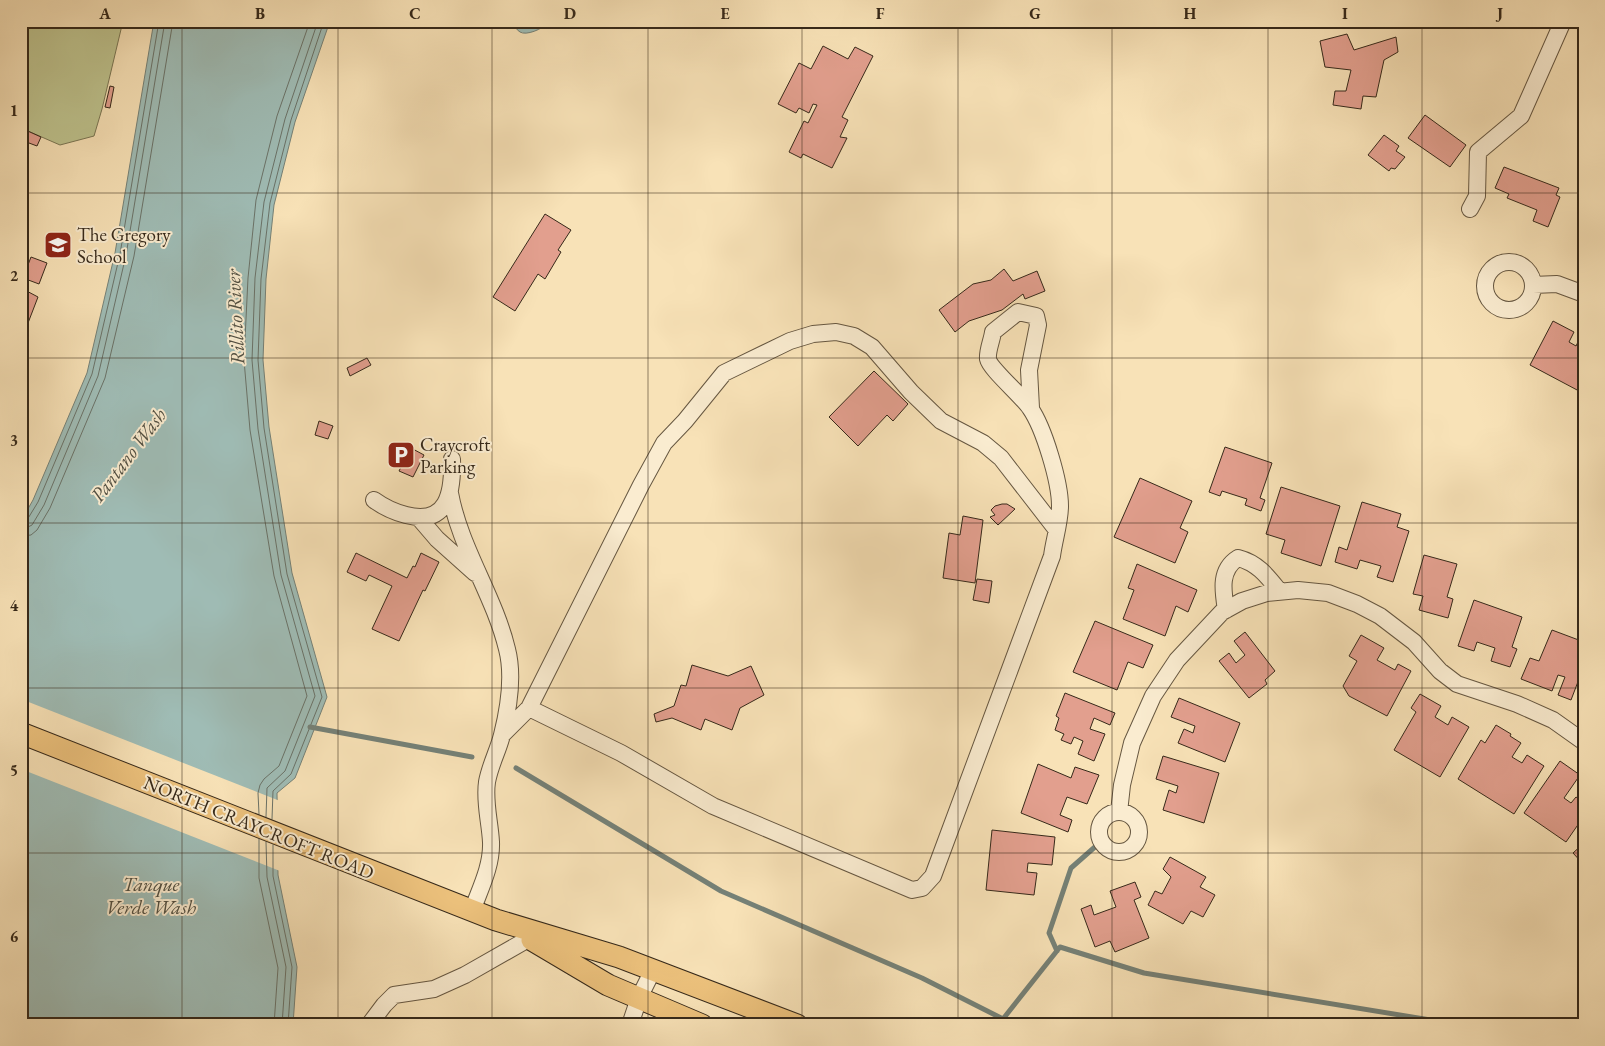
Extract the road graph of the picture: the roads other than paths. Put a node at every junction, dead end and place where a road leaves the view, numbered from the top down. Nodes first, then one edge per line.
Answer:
1 (1563, 21) edge
2 (1470, 209) dead end
3 (1533, 285) dead end
4 (1584, 294) edge
5 (1031, 408) junction
6 (452, 459) dead end
7 (450, 493) junction
8 (374, 500) dead end
9 (419, 518) junction
10 (1056, 529) junction
11 (478, 576) junction
12 (1280, 592) junction
13 (1226, 610) junction
14 (528, 708) junction
15 (21, 733) edge
16 (502, 735) junction
17 (1584, 742) edge
18 (1119, 812) dead end
19 (472, 911) junction
20 (496, 920) junction
21 (530, 938) junction
22 (653, 970) junction
23 (639, 998) junction
24 (369, 1025) edge
25 (630, 1025) edge
26 (702, 1025) edge
27 (797, 1025) edge

1 - 2 street
3 - 4 street
5 - 5 street
5 - 10 street
6 - 7 street
7 - 9 street
7 - 11 street
8 - 9 street
9 - 11 street
10 - 14 street
10 - 14 street
11 - 16 street
12 - 13 street
12 - 13 street
12 - 17 street
13 - 18 street
14 - 16 street
15 - 19 main road, NORTH CRAYCROFT ROAD
16 - 19 street
19 - 20 main road, NORTH CRAYCROFT ROAD
20 - 21 main road, NORTH CRAYCROFT ROAD
20 - 22 main road, NORTH CRAYCROFT ROAD
21 - 23 main road, NORTH CRAYCROFT ROAD
21 - 24 street
22 - 23 street
22 - 27 main road, NORTH CRAYCROFT ROAD
23 - 25 street
23 - 26 main road, NORTH CRAYCROFT ROAD

